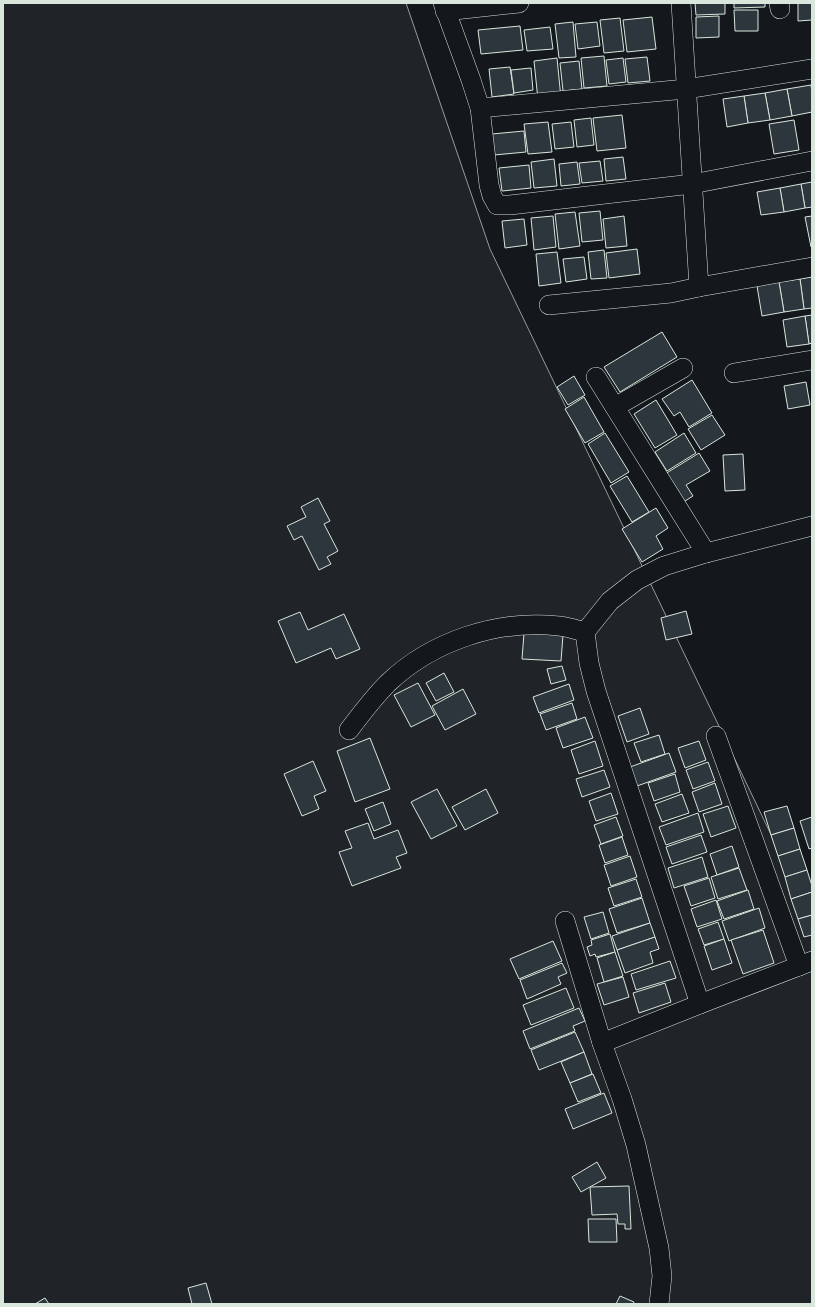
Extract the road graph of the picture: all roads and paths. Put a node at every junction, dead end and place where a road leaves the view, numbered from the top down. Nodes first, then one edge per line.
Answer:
1 (519, 3) edge
2 (681, 3) edge
3 (444, 7) edge
4 (812, 69) edge
5 (686, 89) junction
6 (480, 108) junction
7 (812, 162) edge
8 (692, 184) junction
9 (812, 267) edge
10 (699, 287) junction
11 (549, 305) dead end
12 (812, 360) edge
13 (683, 368) dead end
14 (734, 374) dead end
15 (596, 377) dead end
16 (615, 407) junction
17 (812, 526) edge
18 (706, 553) junction
19 (585, 632) junction
20 (349, 730) dead end
21 (716, 736) dead end
22 (565, 921) dead end
23 (805, 964) edge
24 (700, 1004) junction
25 (602, 1043) junction
26 (659, 1304) edge

1 - 3 street
2 - 5 street
3 - 6 street
4 - 5 street
5 - 6 street
5 - 8 street
6 - 8 street
7 - 8 street
8 - 10 street
9 - 10 street
10 - 11 street
12 - 14 street
13 - 16 street
15 - 16 street
16 - 18 street
17 - 18 street
18 - 19 street
19 - 20 street
19 - 24 street
21 - 23 street
22 - 25 street
23 - 24 street
24 - 25 street
25 - 26 street

